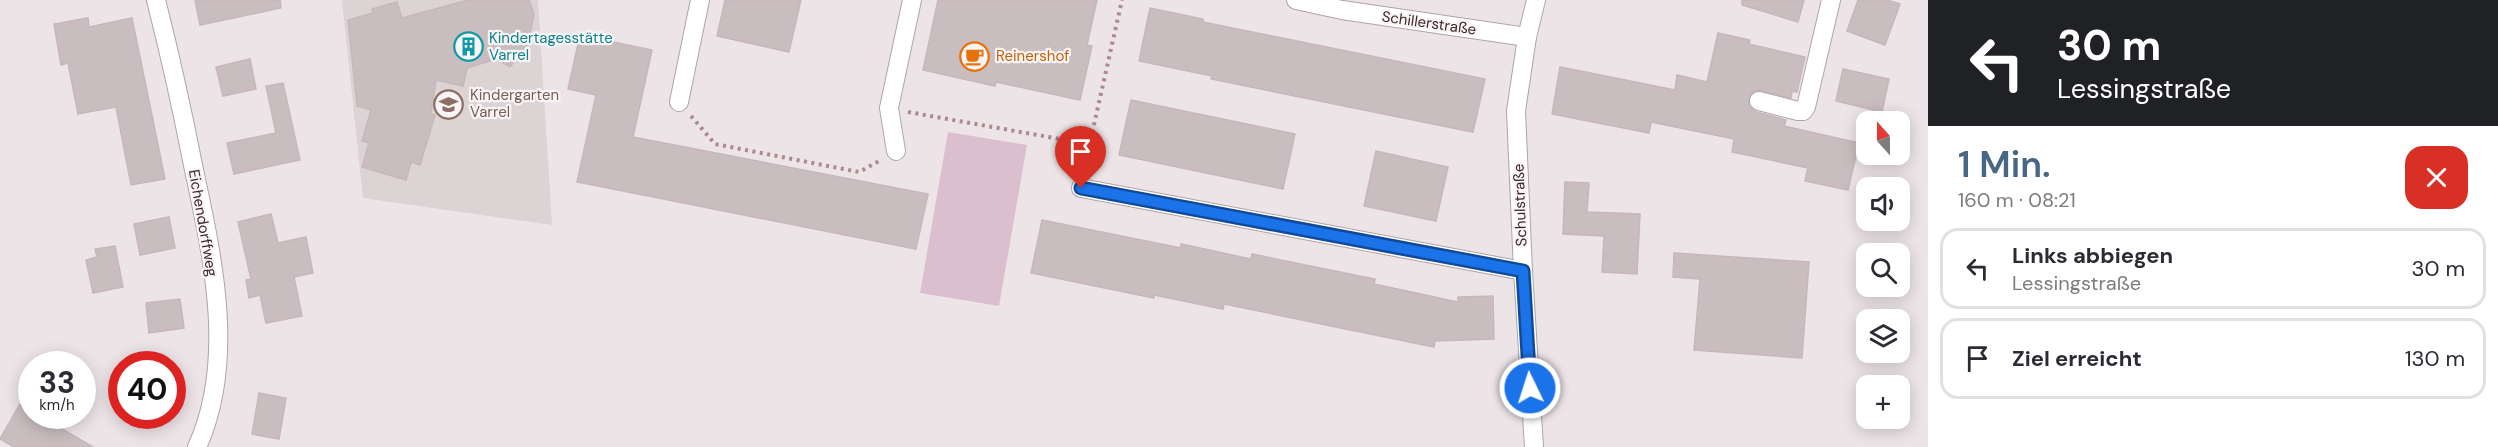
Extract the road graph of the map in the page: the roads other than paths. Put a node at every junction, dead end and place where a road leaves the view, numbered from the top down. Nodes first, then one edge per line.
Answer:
1 (156, 0) edge
2 (700, 0) edge
3 (912, 0) edge
4 (1296, 0) edge
5 (1536, 0) edge
6 (1831, 0) edge
7 (1342, 5) edge
8 (1527, 38) junction
9 (1759, 101) dead end
10 (679, 102) road end
11 (896, 151) road end
12 (1081, 188) road end
13 (1523, 271) junction
14 (197, 447) edge
15 (1534, 447) edge

1 - 14 street, Eichendorffweg
2 - 10 street
3 - 11 street
4 - 7 street, Schillerstraße
5 - 8 street, Schulstraße
6 - 9 street
7 - 8 street, Schillerstraße
8 - 13 street, Schulstraße
12 - 13 street
13 - 15 street, Schulstraße

